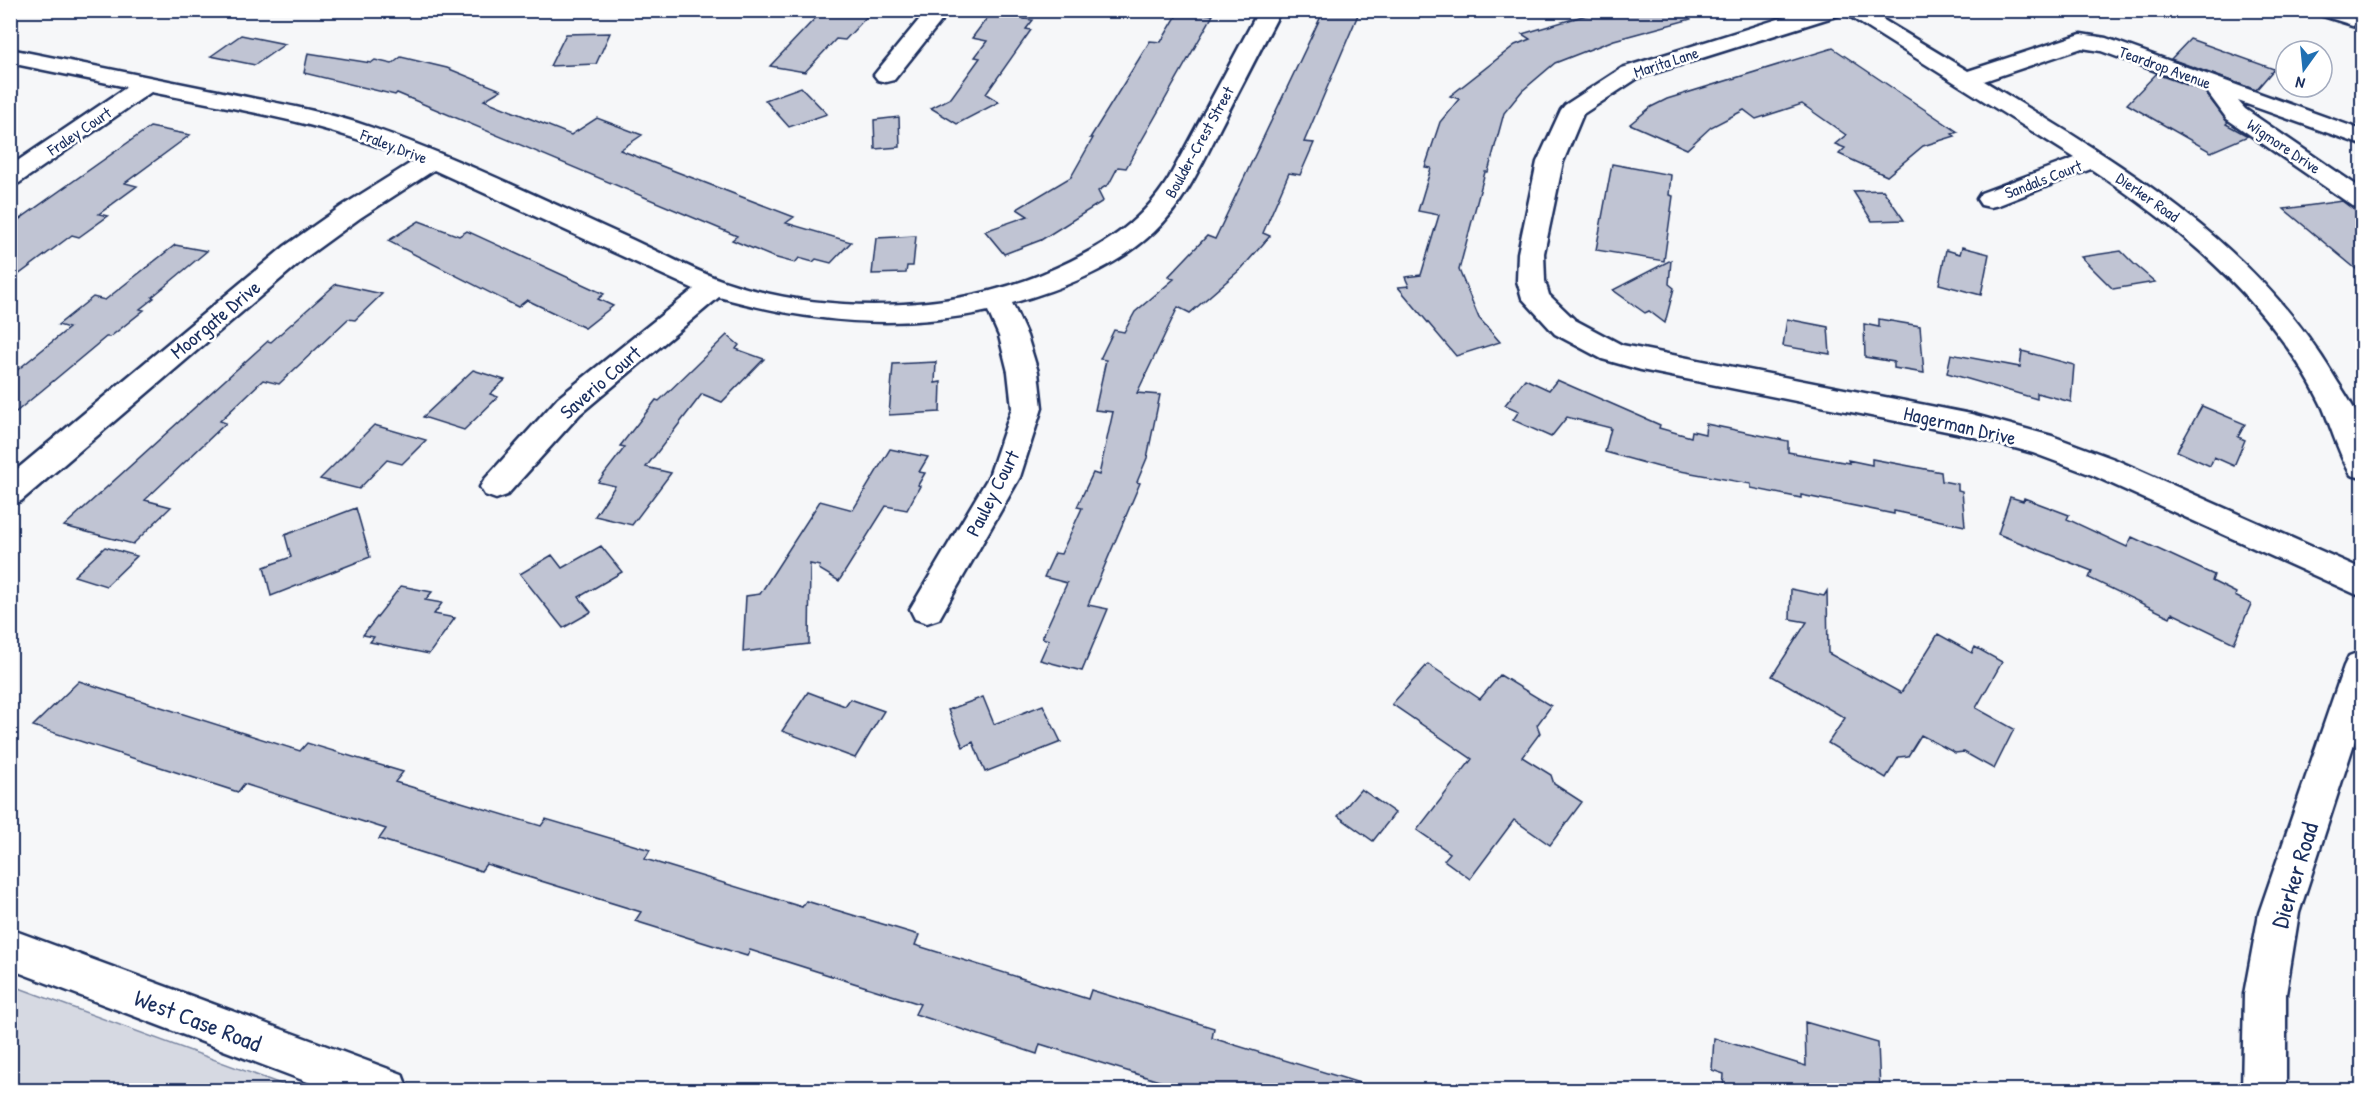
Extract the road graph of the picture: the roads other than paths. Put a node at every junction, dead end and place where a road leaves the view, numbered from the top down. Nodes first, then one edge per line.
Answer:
1 (939, 10) edge
2 (1270, 10) edge
3 (1831, 10) edge
4 (1851, 10) edge
5 (2328, 10) edge
6 (2362, 21) edge
7 (10, 56) edge
8 (886, 75) dead end
9 (1965, 80) junction
10 (147, 84) junction
11 (2212, 84) junction
12 (2362, 138) edge
13 (2095, 159) junction
14 (432, 160) junction
15 (10, 178) edge
16 (1990, 199) dead end
17 (2362, 200) edge
18 (714, 287) junction
19 (757, 300) joint
20 (998, 300) junction
21 (1547, 310) joint
22 (2362, 467) edge
23 (496, 487) dead end
24 (10, 493) edge
25 (2362, 584) edge
26 (927, 609) dead end
27 (2362, 666) edge
28 (10, 949) edge
29 (386, 1090) edge
30 (2264, 1090) edge

1 - 8 street
2 - 20 street, Boulder-Crest Street
3 - 21 street, Marita Lane
4 - 9 street, Dierker Road
5 - 6 street
7 - 10 street, Fraley Drive
9 - 11 street, Teardrop Avenue
9 - 13 street, Dierker Road
10 - 14 street, Fraley Drive
10 - 15 street, Fraley Court
11 - 12 street, Teardrop Avenue
11 - 17 street, Wigmore Drive
13 - 16 street, Sandals Court
13 - 22 street, Dierker Road
14 - 18 street, Fraley Drive
14 - 24 street, Moorgate Drive
18 - 19 street, Fraley Drive
18 - 23 street, Saverio Court
19 - 20 street, Boulder-Crest Street
20 - 26 street, Pauley Court
21 - 25 street, Hagerman Drive
27 - 30 street, Dierker Road
28 - 29 street, West Case Road

